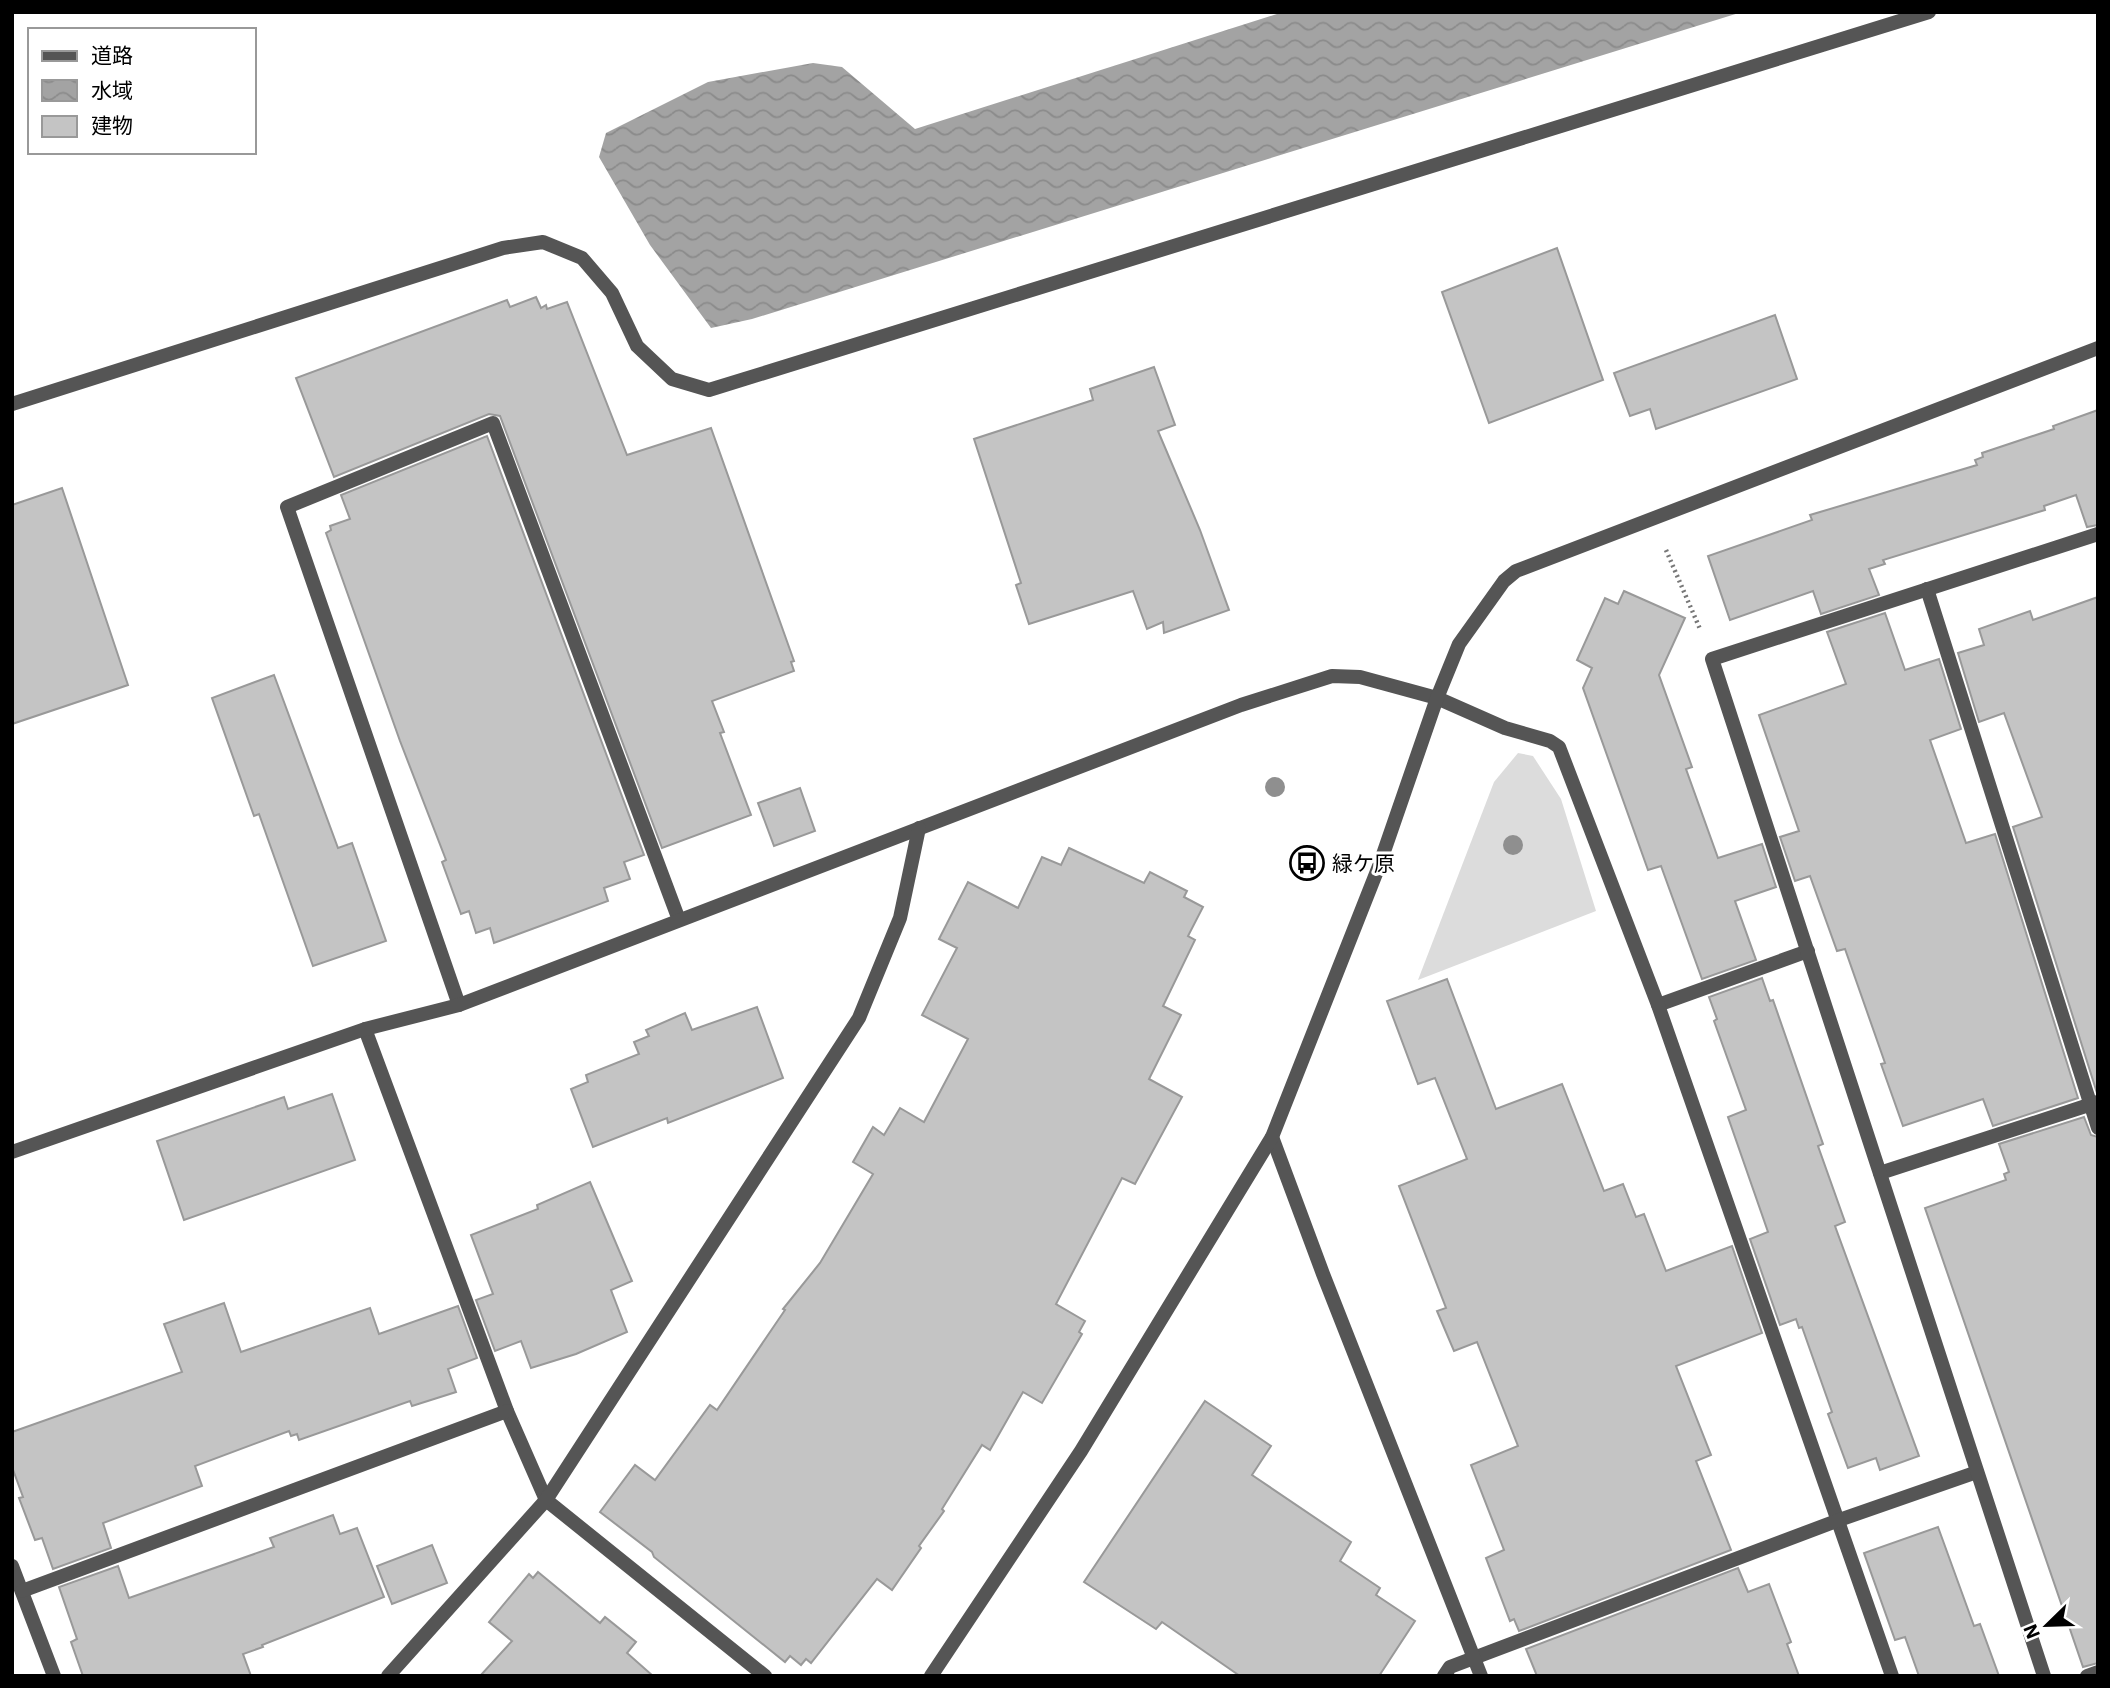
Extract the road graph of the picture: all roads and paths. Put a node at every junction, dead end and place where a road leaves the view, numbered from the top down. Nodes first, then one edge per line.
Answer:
1 (1929, 12) edge
2 (2098, 348) edge
3 (12, 404) edge
4 (2098, 534) edge
5 (1666, 549) dead end
6 (1927, 589) junction
7 (1712, 659) junction
8 (1437, 698) junction
9 (919, 828) junction
10 (679, 920) junction
11 (1808, 951) junction
12 (459, 1005) junction
13 (1658, 1005) junction
14 (365, 1029) junction
15 (2094, 1103) edge
16 (2098, 1128) edge
17 (1272, 1137) junction
18 (12, 1152) edge
19 (1880, 1172) junction
20 (507, 1411) junction
21 (1977, 1472) junction
22 (547, 1500) junction
23 (1839, 1520) junction
24 (12, 1566) edge
25 (22, 1591) junction
26 (1474, 1659) junction
27 (2098, 1672) edge
28 (54, 1676) edge
29 (388, 1676) edge
30 (765, 1676) edge
31 (931, 1676) edge
32 (1444, 1676) edge
33 (1481, 1676) edge
34 (1892, 1676) edge
35 (2044, 1676) edge
36 (2087, 1676) edge

1 - 3 street
2 - 8 street
4 - 6 street
5 - 7 path
6 - 7 street
6 - 15 street
7 - 11 street
8 - 9 street
8 - 13 street
8 - 17 street
9 - 10 street
9 - 22 street
10 - 12 street
10 - 12 street
11 - 13 street
11 - 19 street
12 - 14 street
13 - 23 street
14 - 18 street
14 - 20 street
15 - 16 street
15 - 19 street
17 - 26 street
17 - 31 street
19 - 21 street
20 - 22 street
20 - 25 street
21 - 23 street
21 - 35 street
22 - 29 street
22 - 30 street
23 - 26 street
23 - 34 street
24 - 25 street
25 - 28 street
26 - 32 street
26 - 33 street
27 - 36 street

